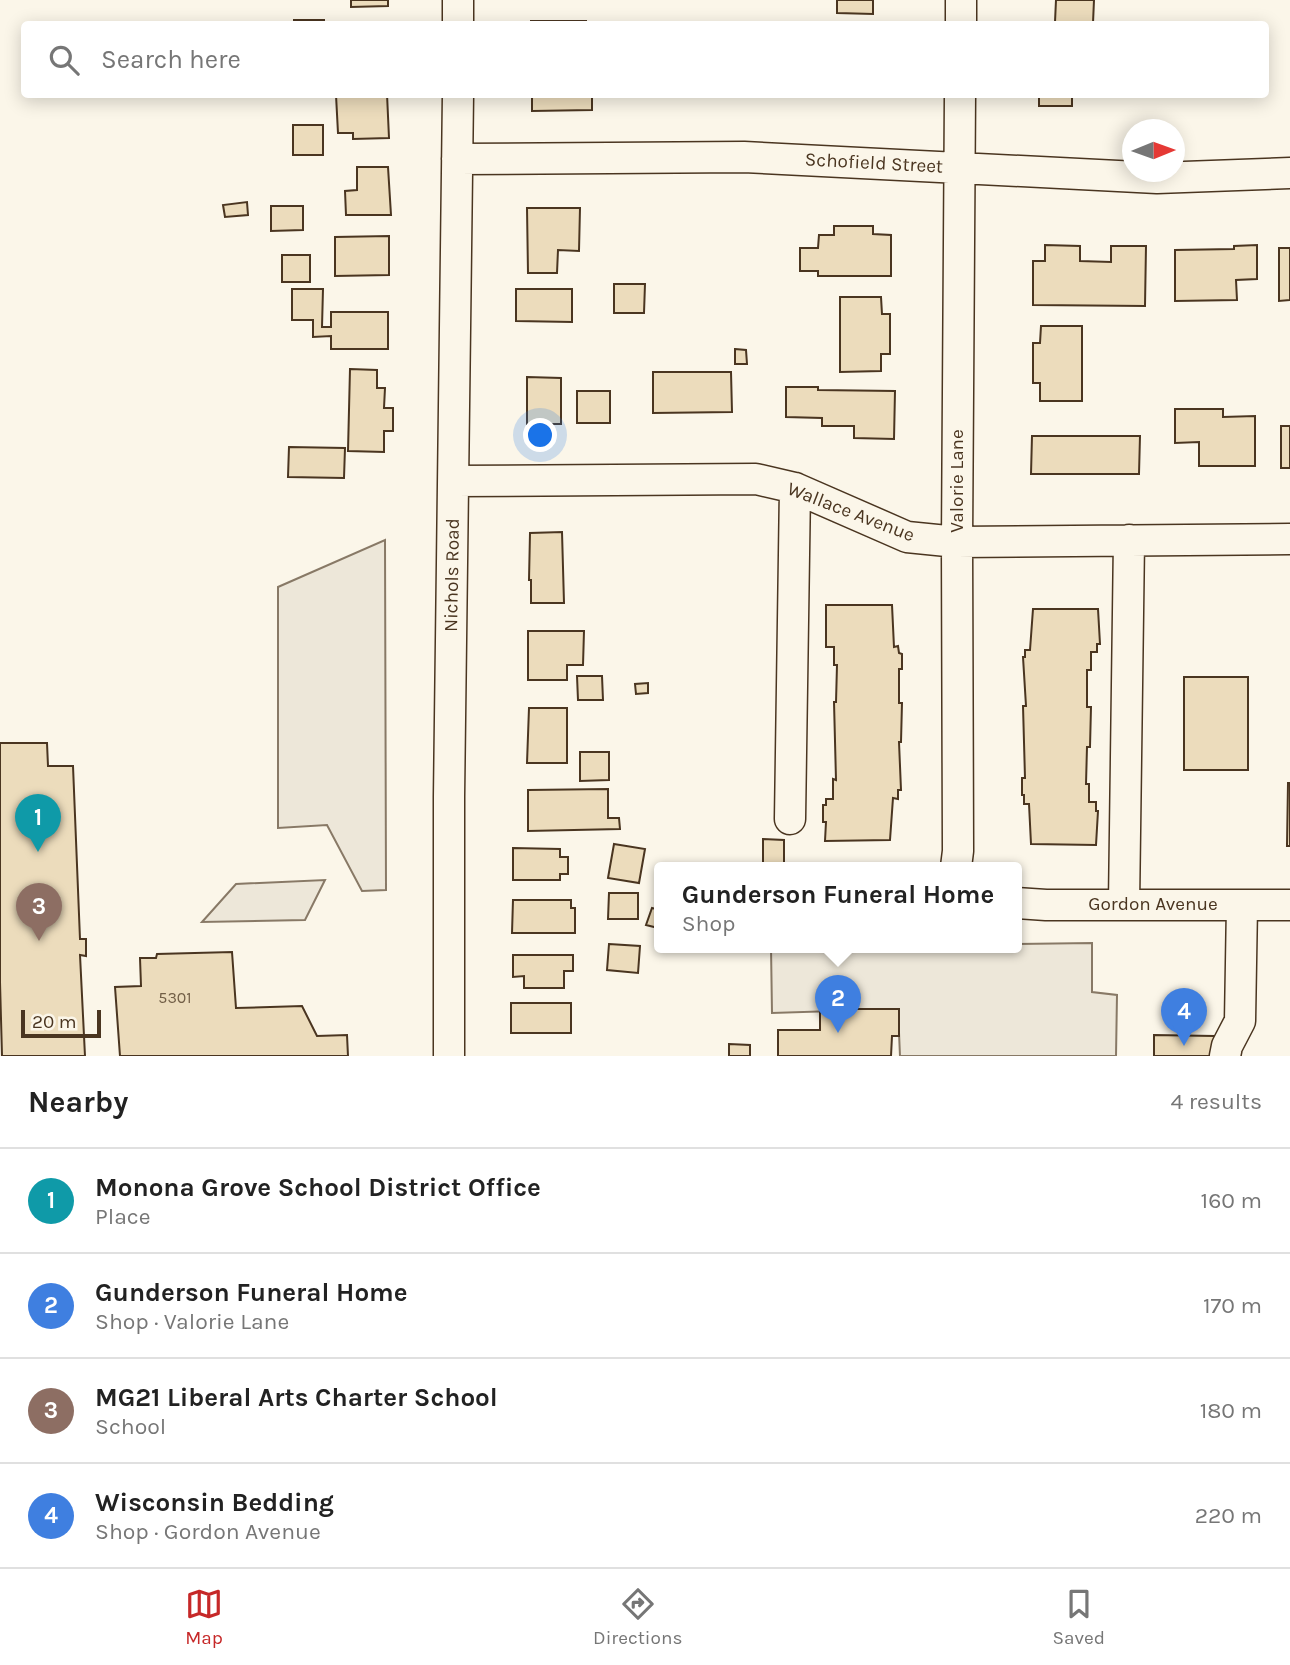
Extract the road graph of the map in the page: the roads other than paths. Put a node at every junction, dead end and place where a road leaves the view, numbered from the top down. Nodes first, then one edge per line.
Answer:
1 (458, 0) edge
2 (961, 0) edge
3 (458, 21) edge
4 (961, 21) edge
5 (458, 98) edge
6 (960, 98) edge
7 (457, 159) junction
8 (960, 167) junction
9 (1290, 173) edge
10 (454, 481) junction
11 (795, 488) junction
12 (1290, 539) edge
13 (1129, 540) junction
14 (957, 542) junction
15 (790, 820) dead end
16 (957, 862) edge
17 (1022, 903) edge
18 (1124, 904) junction
19 (1242, 905) junction
20 (1290, 905) edge
21 (449, 1056) edge
22 (1225, 1056) edge

1 - 3 street
2 - 4 street
5 - 7 street, Nichols Road
6 - 8 street, Valorie Lane
7 - 8 street, Schofield Street
7 - 10 street, Nichols Road
8 - 9 street, Schofield Street
8 - 14 street, Valorie Lane
10 - 11 street, Wallace Avenue
10 - 21 street, Nichols Road
11 - 14 street, Wallace Avenue
11 - 15 street
12 - 13 street, Wallace Avenue
13 - 14 street, Wallace Avenue
13 - 18 street
14 - 16 street, Valorie Lane
17 - 18 street, Gordon Avenue
18 - 19 street, Gordon Avenue
19 - 20 street, Gordon Avenue
19 - 22 street

